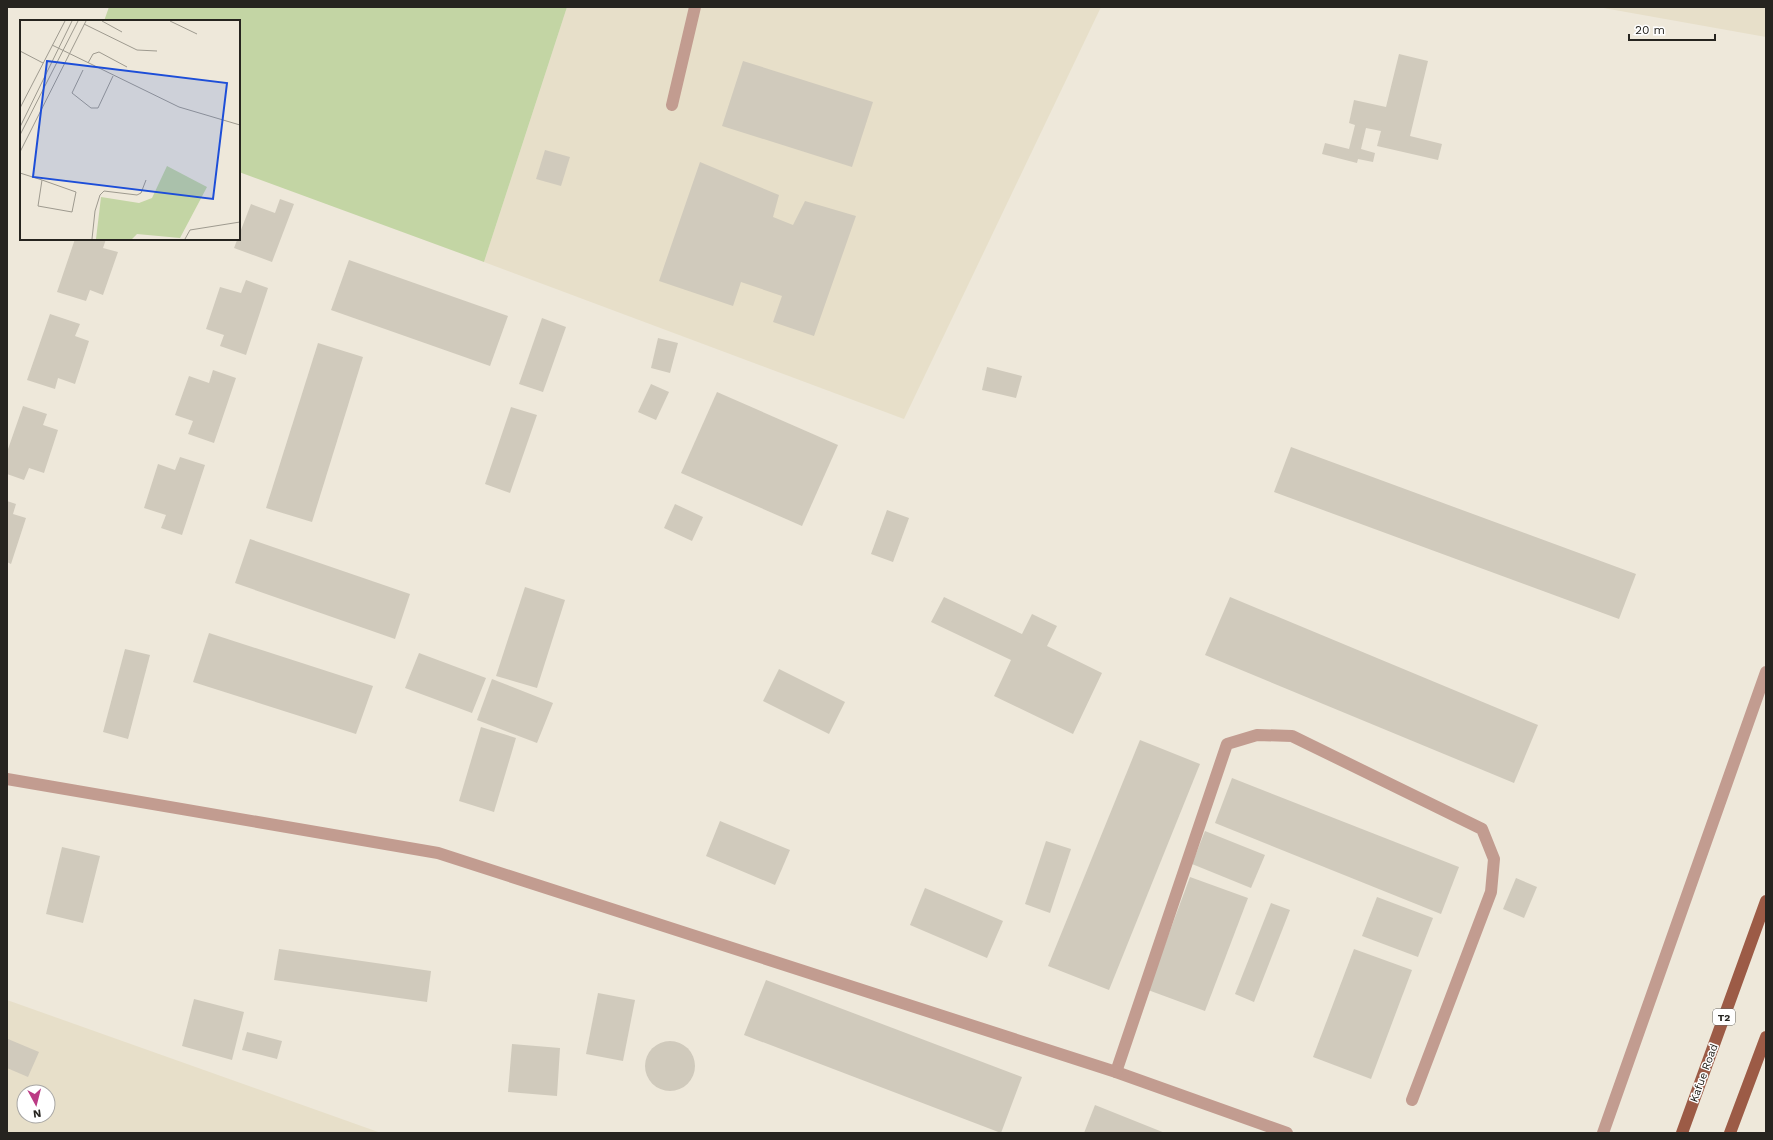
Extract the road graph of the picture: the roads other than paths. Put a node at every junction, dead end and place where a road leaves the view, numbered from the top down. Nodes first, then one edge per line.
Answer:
1 (696, 7) edge
2 (672, 105) dead end
3 (1766, 672) edge
4 (7, 780) edge
5 (1766, 901) edge
6 (1766, 1037) edge
7 (1116, 1072) junction
8 (1412, 1100) dead end
9 (1287, 1133) edge
10 (1603, 1133) edge
11 (1682, 1133) edge
12 (1730, 1133) edge

1 - 2 street
3 - 10 street
4 - 7 street
5 - 11 main road, Kafue Road / T2
6 - 12 main road
7 - 8 street
7 - 9 street

